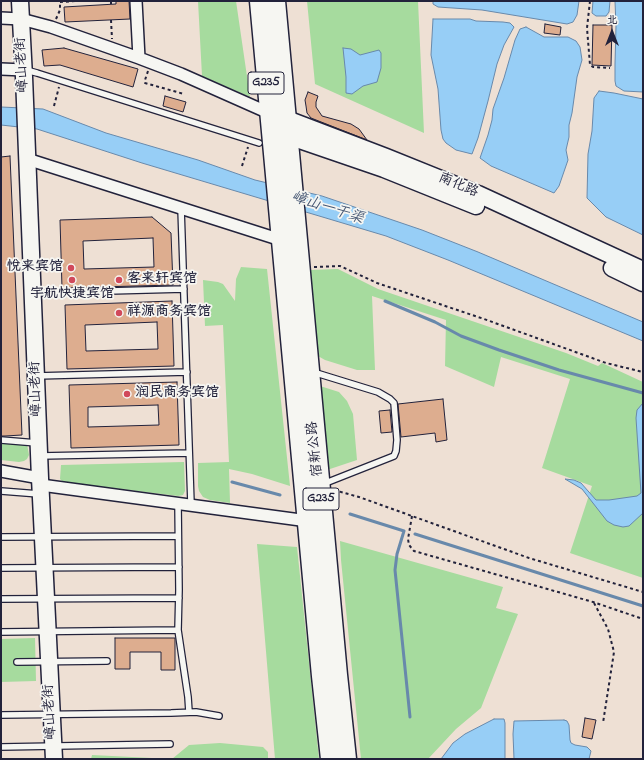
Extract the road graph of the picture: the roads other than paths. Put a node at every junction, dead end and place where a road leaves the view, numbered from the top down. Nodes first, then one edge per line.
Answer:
1 (20, 1) edge
2 (136, 1) edge
3 (260, 1) edge
4 (275, 1) edge
5 (1, 18) edge
6 (21, 19) junction
7 (139, 58) junction
8 (1, 69) edge
9 (24, 73) junction
10 (274, 128) junction
11 (27, 153) junction
12 (181, 207) junction
13 (289, 240) junction
14 (643, 270) edge
15 (643, 283) edge
16 (31, 288) junction
17 (184, 289) junction
18 (309, 371) junction
19 (187, 372) junction
20 (36, 376) junction
21 (1, 440) edge
22 (39, 449) junction
23 (189, 453) junction
24 (1, 472) edge
25 (40, 486) junction
26 (320, 486) junction
27 (1, 491) edge
28 (178, 503) junction
29 (191, 504) junction
30 (308, 521) junction
31 (178, 536) junction
32 (1, 537) edge
33 (43, 537) junction
34 (1, 568) edge
35 (44, 568) junction
36 (179, 568) junction
37 (46, 598) junction
38 (179, 598) junction
39 (1, 599) edge
40 (178, 630) junction
41 (47, 631) junction
42 (1, 632) edge
43 (107, 661) dead end
44 (17, 662) dead end
45 (49, 662) junction
46 (189, 712) junction
47 (51, 714) junction
48 (1, 715) edge
49 (219, 716) dead end
50 (170, 744) dead end
51 (1, 747) edge
52 (53, 753) edge
53 (331, 759) edge
54 (346, 759) edge

1 - 6 main road, 嶂山老街
2 - 7 street
3 - 10 highway, G235
4 - 10 highway, G235
5 - 6 street, 嶂山老街
6 - 7 street, 嶂山老街
6 - 9 main road, 嶂山老街
7 - 10 street, 嶂山老街
8 - 9 street
9 - 10 lane
9 - 11 main road, 嶂山老街
10 - 13 highway, 宿新公路 / G235
10 - 14 main road, 南化路
10 - 15 main road, 南化路
11 - 12 street
11 - 16 main road, 嶂山老街
12 - 13 street
12 - 17 lane
13 - 18 highway, 宿新公路 / G235
13 - 30 highway, 宿新公路 / G235
16 - 17 lane
16 - 20 main road, 嶂山老街
17 - 19 lane
18 - 26 highway, 宿新公路 / G235
18 - 26 lane
19 - 20 lane
19 - 23 lane
20 - 22 main road, 嶂山老街
21 - 22 lane
22 - 23 lane
22 - 25 main road, 嶂山老街
23 - 29 lane
24 - 25 street
25 - 27 lane
25 - 28 street
25 - 33 main road, 嶂山老街
26 - 54 highway, 宿新公路 / G235
28 - 29 street
28 - 31 lane
29 - 30 street
30 - 53 highway, 宿新公路 / G235
31 - 33 lane
31 - 36 lane
32 - 33 lane
33 - 35 main road, 嶂山老街
34 - 35 lane
35 - 36 lane
35 - 37 main road, 嶂山老街
36 - 38 lane
37 - 38 lane
37 - 39 lane
37 - 41 main road, 嶂山老街
38 - 40 lane
40 - 41 lane
40 - 46 lane
41 - 42 lane
41 - 45 main road, 嶂山老街
43 - 45 lane
44 - 45 lane
45 - 47 main road, 嶂山老街
46 - 47 lane
46 - 49 lane
47 - 48 lane
47 - 52 main road, 嶂山老街
50 - 52 lane
51 - 52 lane

